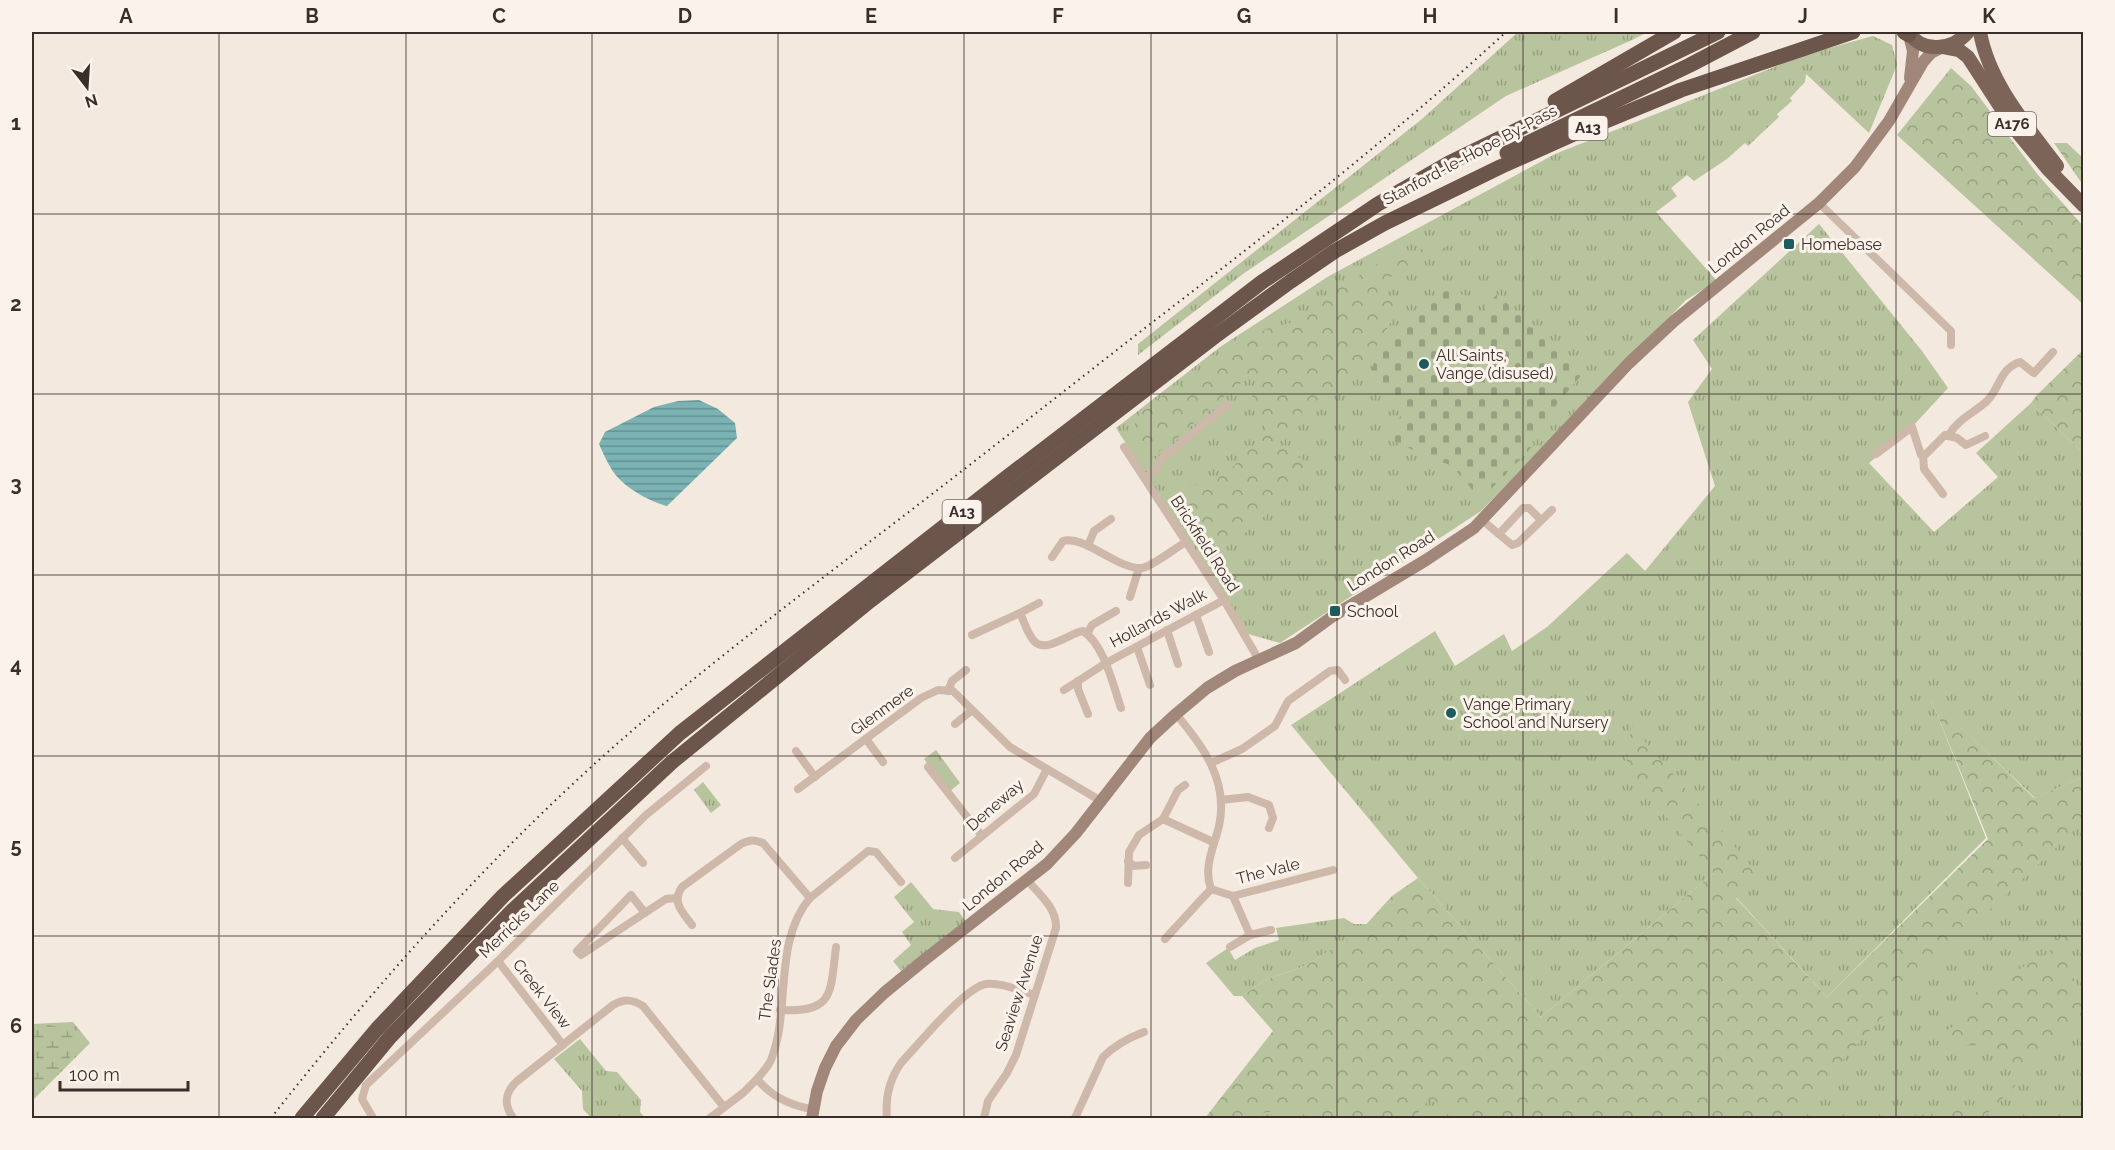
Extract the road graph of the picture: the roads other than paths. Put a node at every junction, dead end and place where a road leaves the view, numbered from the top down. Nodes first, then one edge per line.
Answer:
1 (1674, 32) edge
2 (1718, 32) edge
3 (1753, 32) edge
4 (1853, 32) edge
5 (1968, 32) edge
6 (1980, 32) edge
7 (1989, 32) edge
8 (1907, 33) edge
9 (1943, 46) junction
10 (1908, 85) junction
11 (2047, 153) junction
12 (1449, 163) junction
13 (1819, 203) junction
14 (2084, 204) edge
15 (1335, 251) junction
16 (1951, 345) dead end
17 (2053, 352) dead end
18 (1227, 405) dead end
19 (1948, 436) junction
20 (1985, 436) dead end
21 (1124, 447) dead end
22 (1876, 454) dead end
23 (1923, 454) junction
24 (1145, 478) junction
25 (1943, 494) dead end
26 (1552, 510) dead end
27 (1111, 519) dead end
28 (1482, 520) junction
29 (1541, 520) junction
30 (1499, 534) junction
31 (1186, 542) junction
32 (1088, 546) junction
33 (1052, 557) dead end
34 (1139, 568) junction
35 (1130, 597) dead end
36 (1224, 600) junction
37 (1039, 603) dead end
38 (1116, 611) dead end
39 (1020, 613) junction
40 (1196, 615) junction
41 (1167, 630) junction
42 (972, 634) dead end
43 (1087, 634) junction
44 (1137, 646) junction
45 (1209, 652) dead end
46 (1259, 660) junction
47 (1106, 663) junction
48 (1178, 664) dead end
49 (966, 670) dead end
50 (1345, 680) dead end
51 (1078, 681) junction
52 (1150, 685) dead end
53 (1064, 690) dead end
54 (948, 691) junction
55 (1121, 708) dead end
56 (971, 711) junction
57 (1088, 714) dead end
58 (1176, 714) junction
59 (955, 724) dead end
60 (866, 739) junction
61 (796, 751) dead end
62 (884, 762) dead end
63 (1211, 763) junction
64 (706, 766) dead end
65 (928, 767) dead end
66 (1047, 769) junction
67 (815, 777) junction
68 (1185, 785) dead end
69 (798, 789) dead end
70 (1221, 800) junction
71 (1101, 801) junction
72 (1283, 816) dead end
73 (1273, 818) junction
74 (1163, 819) junction
75 (1269, 828) dead end
76 (982, 836) junction
77 (622, 838) junction
78 (1213, 842) junction
79 (955, 858) dead end
80 (1128, 861) junction
81 (643, 863) dead end
82 (1146, 865) dead end
83 (1333, 870) dead end
84 (1027, 880) junction
85 (901, 882) dead end
86 (1128, 883) dead end
87 (1211, 889) junction
88 (1233, 896) junction
89 (677, 898) junction
90 (810, 898) junction
91 (645, 913) junction
92 (693, 925) dead end
93 (1271, 930) dead end
94 (1250, 935) junction
95 (1165, 939) dead end
96 (836, 947) dead end
97 (1230, 947) dead end
98 (498, 962) junction
99 (1035, 995) junction
100 (780, 1010) junction
101 (1144, 1032) dead end
102 (563, 1045) junction
103 (757, 1079) junction
104 (724, 1107) junction
105 (813, 1114) edge
106 (302, 1119) edge
107 (323, 1119) edge
108 (373, 1119) edge
109 (513, 1119) edge
110 (710, 1119) edge
111 (887, 1119) edge
112 (984, 1119) edge
113 (1075, 1119) edge

1 - 12 highway, A13
2 - 12 highway, A13
3 - 15 highway, Stanford-le-Hope By-Pass / A13
4 - 15 highway, A13
5 - 9 main road
6 - 11 main road, A176
7 - 11 main road, A176
8 - 9 main road, A176
8 - 10 main road, London Road
9 - 10 main road, London Road
9 - 14 main road, A176
10 - 13 main road, London Road
11 - 14 main road, A176
12 - 106 highway, A13
13 - 16 street
13 - 28 main road, London Road
15 - 107 highway, A13
17 - 19 street
18 - 24 street
19 - 20 street
19 - 23 street
21 - 24 street, Brickfield Road
22 - 23 street
23 - 25 street
24 - 31 street, Brickfield Road
26 - 29 street
27 - 32 street
28 - 30 street
28 - 46 main road, London Road
29 - 30 street
29 - 30 street
31 - 34 street
31 - 36 street, Brickfield Road
32 - 33 street
32 - 34 street
34 - 35 street
36 - 40 street, Hollands Walk
36 - 46 street, Brickfield Road
37 - 39 street
38 - 43 street
39 - 42 street
39 - 43 street, Hollands Walk
40 - 41 street, Hollands Walk
40 - 45 street
41 - 44 street, Hollands Walk
41 - 48 street
43 - 47 street, Hollands Walk
44 - 47 street, Hollands Walk
44 - 52 street
46 - 58 main road, London Road
47 - 51 street, Hollands Walk
47 - 55 street
49 - 54 street
50 - 63 street
51 - 53 street, Hollands Walk
51 - 57 street
54 - 56 street
54 - 60 street, Glenmere
56 - 59 street
56 - 66 street
58 - 63 street
58 - 71 main road, London Road
60 - 62 street
60 - 67 street, Glenmere
61 - 67 street
63 - 70 street
64 - 77 street, Merricks Lane
65 - 76 street
66 - 71 street
66 - 76 street, Deneway
67 - 69 street, Glenmere
68 - 74 street
70 - 73 street
70 - 78 street
71 - 84 main road, London Road
72 - 73 street
73 - 75 street
74 - 78 street
74 - 80 street
76 - 79 street, Deneway
77 - 81 street
77 - 98 street, Merricks Lane
78 - 87 street
80 - 82 street
80 - 86 street
83 - 88 street, The Vale
84 - 99 street, Seaview Avenue
84 - 105 main road, London Road
85 - 90 street, The Slades
87 - 88 street, The Vale
87 - 95 street
88 - 94 street
89 - 90 street
89 - 91 street
89 - 92 street
90 - 100 street, The Slades
91 - 91 street
93 - 94 street
94 - 97 street
96 - 100 street
98 - 102 street, Creek View
98 - 108 street, Merricks Lane
99 - 111 street
99 - 112 street, Seaview Avenue
100 - 103 street, The Slades
101 - 113 street
102 - 104 street
102 - 109 street
103 - 104 street, The Slades
103 - 105 street
104 - 110 street, The Slades

